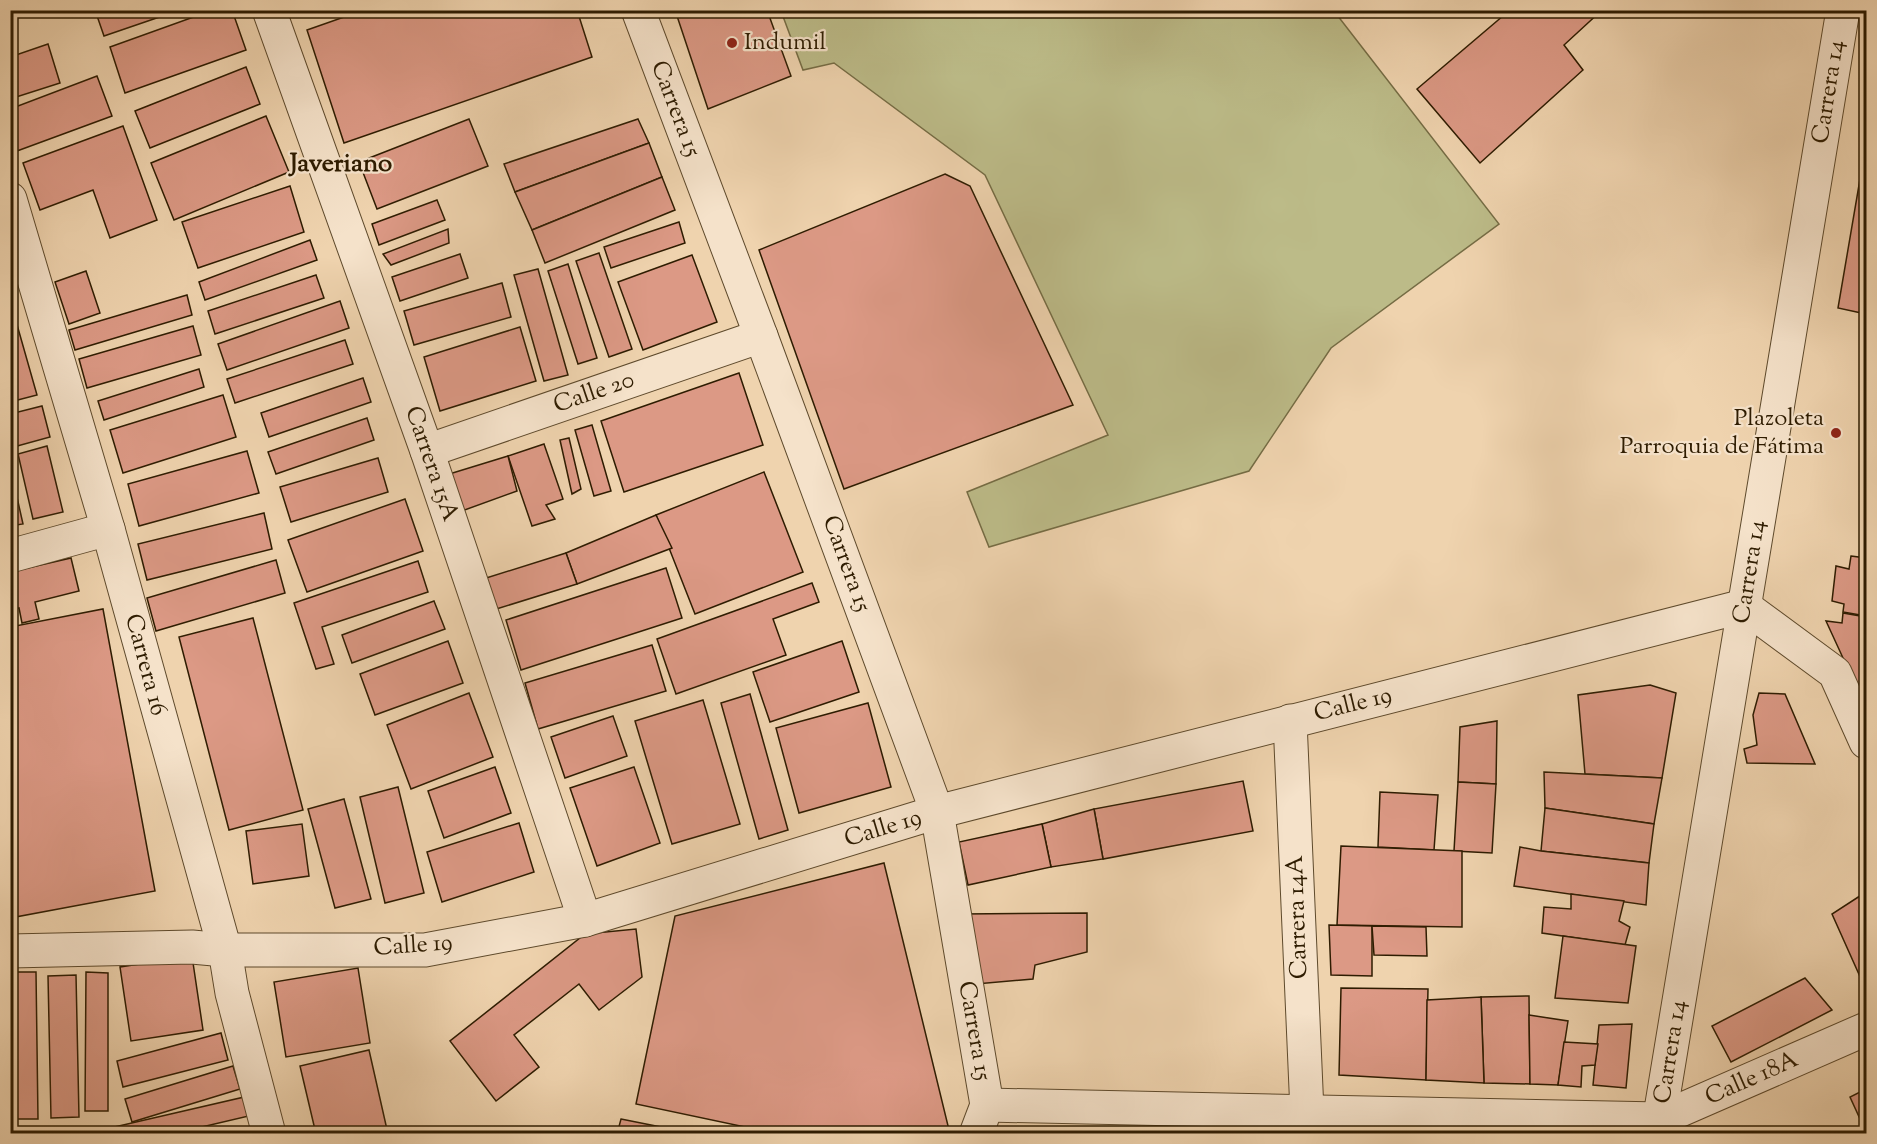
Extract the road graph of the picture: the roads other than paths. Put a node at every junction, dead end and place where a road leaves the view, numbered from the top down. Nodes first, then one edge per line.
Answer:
1 (269, 10) edge
2 (638, 10) edge
3 (1843, 10) edge
4 (10, 199) edge
5 (761, 336) junction
6 (427, 451) junction
7 (108, 529) junction
8 (10, 555) edge
9 (1744, 606) junction
10 (1290, 721) junction
11 (1866, 742) edge
12 (937, 812) junction
13 (585, 920) junction
14 (225, 950) junction
15 (10, 951) edge
16 (1866, 1029) edge
17 (1307, 1112) junction
18 (981, 1119) edge
19 (1659, 1126) edge
20 (269, 1134) edge

1 - 6 street, Carrera 15A
2 - 5 street, Carrera 15
3 - 9 street, Carrera 14
4 - 7 street, Carrera 16
5 - 6 street, Calle 20
5 - 12 street, Carrera 15
6 - 13 street, Carrera 15A
7 - 8 street
7 - 14 street, Carrera 16
9 - 10 street, Calle 19
9 - 11 street
9 - 19 street, Carrera 14
10 - 12 street, Calle 19
10 - 17 street, Carrera 14A
12 - 13 street, Calle 19
12 - 18 street, Carrera 15
13 - 14 street, Calle 19
14 - 15 street, Calle 19
14 - 20 street, Carrera 16
16 - 19 street, Calle 18A
17 - 18 street, Calle 18A
17 - 19 street, Calle 18A

